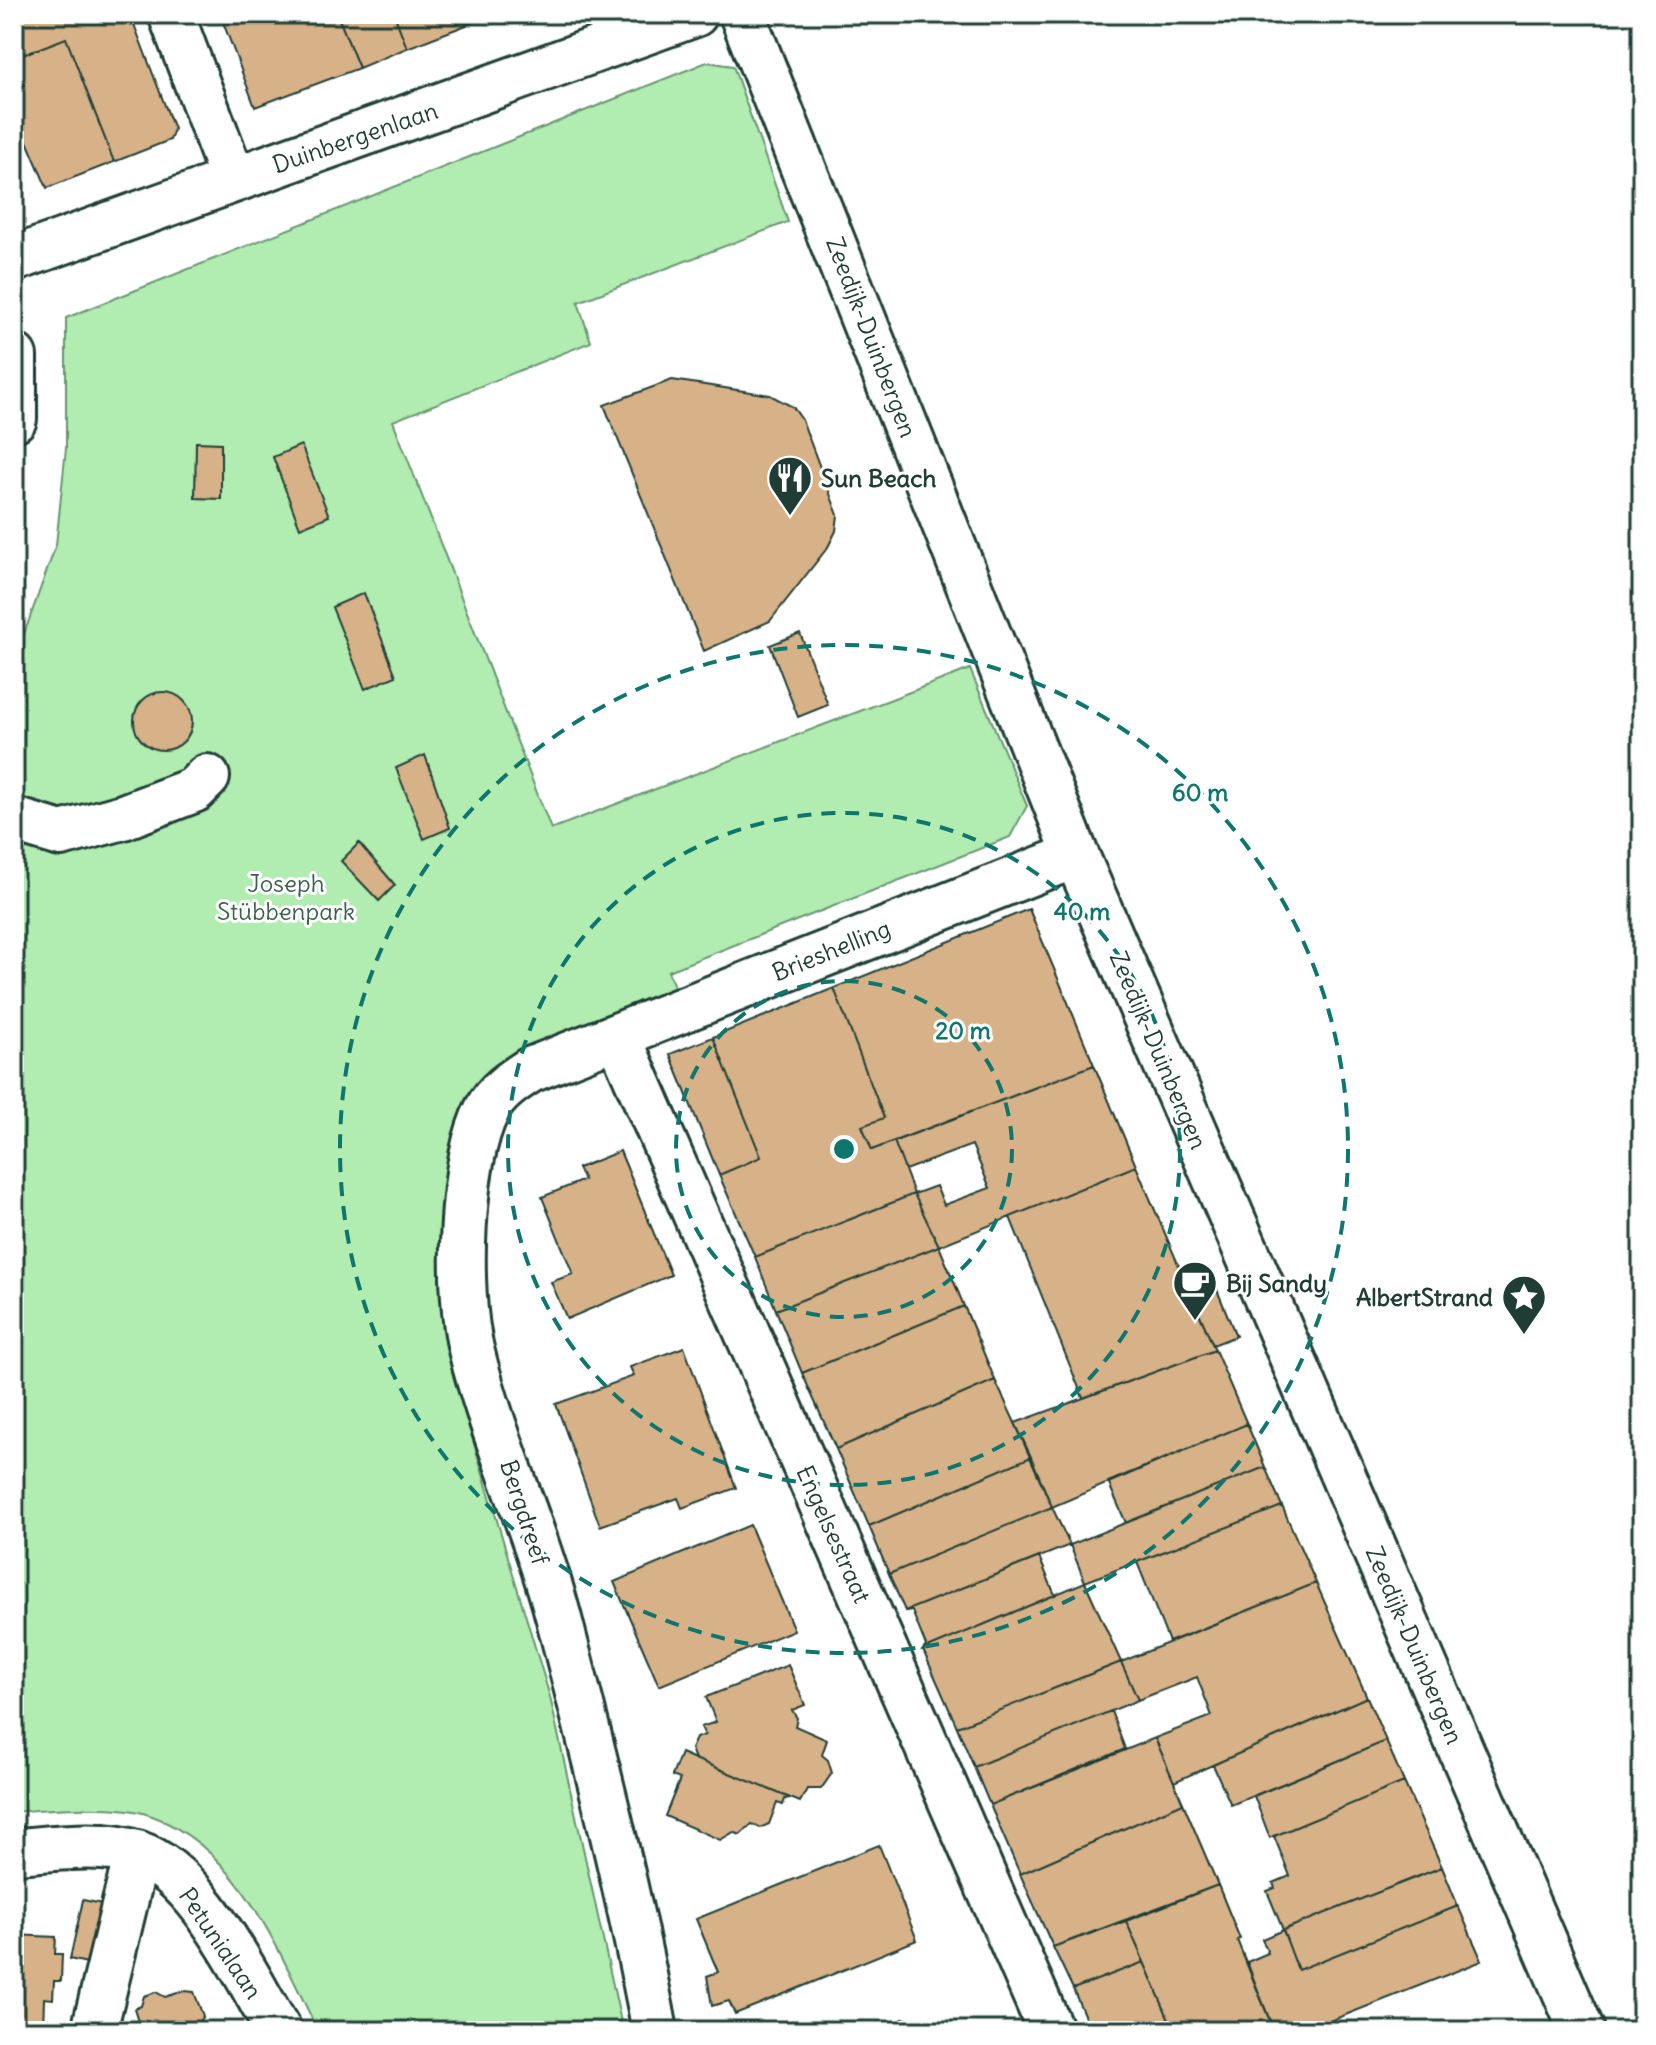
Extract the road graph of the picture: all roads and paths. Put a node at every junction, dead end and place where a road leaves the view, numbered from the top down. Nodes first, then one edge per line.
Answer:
1 (171, 14) edge
2 (695, 14) edge
3 (742, 14) edge
4 (233, 179) junction
5 (14, 259) edge
6 (14, 356) edge
7 (14, 419) edge
8 (207, 777) dead end
9 (14, 820) edge
10 (1076, 855) junction
11 (602, 1042) junction
12 (14, 1851) edge
13 (137, 1853) junction
14 (94, 2031) edge
15 (279, 2031) edge
16 (655, 2031) edge
17 (1051, 2031) edge
18 (1582, 2031) edge

1 - 4 street
2 - 4 street, Duinbergenlaan
3 - 10 street, Zeedijk-Duinbergen
4 - 5 street, Duinbergenlaan
6 - 7 street
8 - 9 street
10 - 11 street, Brieshelling
10 - 18 street, Zeedijk-Duinbergen
11 - 16 street, Bergdreef
11 - 17 street, Engelsestraat
12 - 13 street, Petunialaan
13 - 14 street
13 - 15 street, Petunialaan

